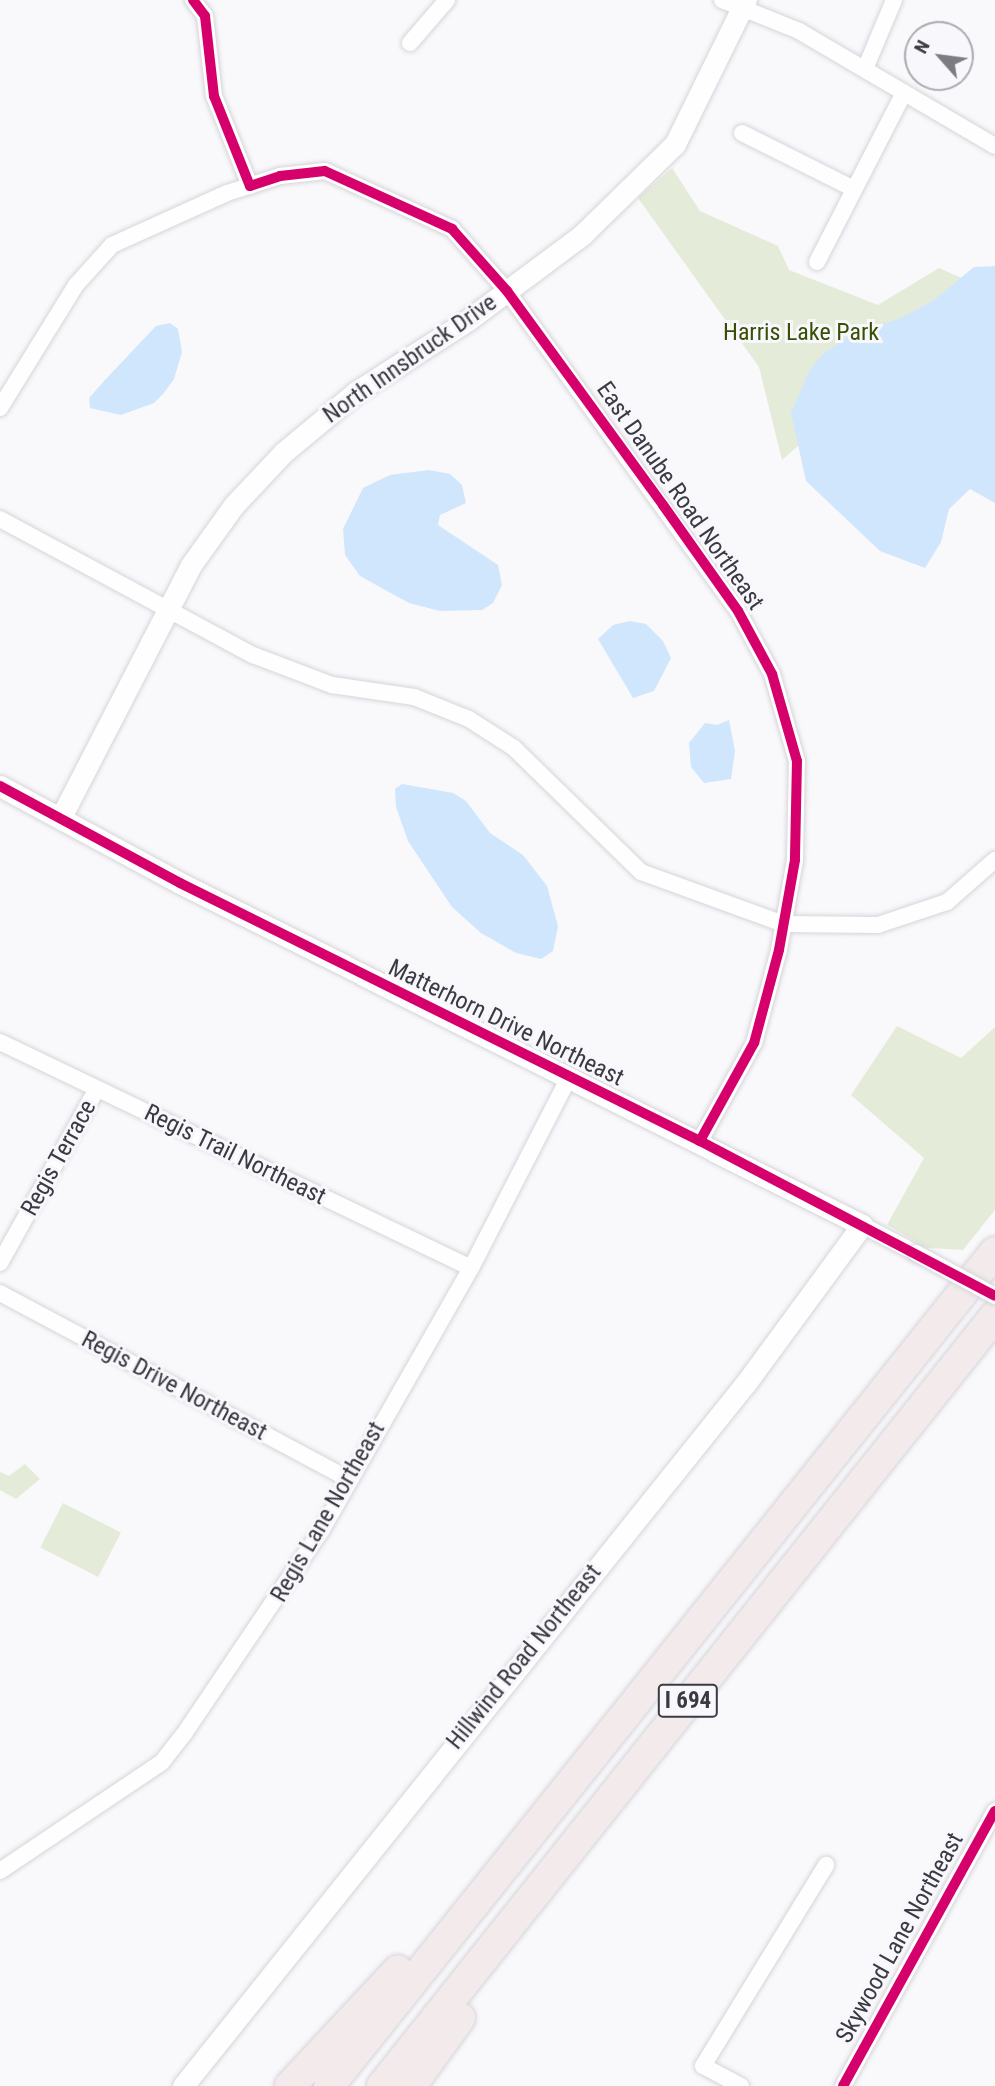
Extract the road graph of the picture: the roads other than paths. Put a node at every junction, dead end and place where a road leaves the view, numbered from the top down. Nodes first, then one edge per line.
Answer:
1 (193, 0) edge
2 (447, 0) edge
3 (722, 0) edge
4 (894, 0) edge
5 (744, 4) edge
6 (410, 43) dead end
7 (865, 69) junction
8 (904, 93) junction
9 (742, 133) dead end
10 (995, 146) edge
11 (250, 186) junction
12 (854, 189) junction
13 (817, 262) dead end
14 (507, 291) junction
15 (0, 408) edge
16 (0, 519) edge
17 (169, 610) junction
18 (0, 786) edge
19 (61, 817) junction
20 (995, 860) edge
21 (784, 924) junction
22 (0, 1042) edge
23 (568, 1079) junction
24 (97, 1089) junction
25 (700, 1141) junction
26 (862, 1225) junction
27 (995, 1252) edge
28 (0, 1263) edge
29 (471, 1268) junction
30 (0, 1293) edge
31 (995, 1296) edge
32 (995, 1316) edge
33 (348, 1479) junction
34 (797, 1565) junction
35 (995, 1811) edge
36 (826, 1865) dead end
37 (0, 1871) edge
38 (467, 1911) junction
39 (183, 2086) edge
40 (290, 2086) edge
41 (329, 2086) edge
42 (382, 2086) edge
43 (411, 2086) edge
44 (741, 2086) edge
45 (843, 2086) edge

1 - 11 street
2 - 6 street
3 - 5 street
4 - 7 street
5 - 7 street
5 - 14 street, North Innsbruck Drive
7 - 8 street
8 - 10 street
8 - 12 street
9 - 12 street
11 - 14 street, East Danube Road Northeast
11 - 15 street, East Danube Road Northeast
12 - 13 street
14 - 17 street, North Innsbruck Drive
14 - 21 street, East Danube Road Northeast
16 - 17 street
17 - 19 street, North Innsbruck Drive
17 - 21 street
18 - 19 street, Matterhorn Drive Northeast
19 - 23 street, Matterhorn Drive Northeast
20 - 21 street
21 - 25 street, East Danube Road Northeast
22 - 24 street, Regis Trail Northeast
23 - 25 street, Matterhorn Drive Northeast
23 - 29 street, Regis Lane Northeast
24 - 28 street, Regis Terrace
24 - 29 street, Regis Trail Northeast
25 - 26 street, Matterhorn Drive Northeast
26 - 31 street, Matterhorn Drive Northeast, bridge
26 - 39 street, Hillwind Road Northeast
27 - 38 highway, I 694
29 - 33 street, Regis Lane Northeast
30 - 33 street, Regis Drive Northeast
32 - 34 highway, I 694
33 - 37 street, Regis Lane Northeast
34 - 42 highway, I 694
34 - 43 highway
35 - 45 street, Skywood Lane Northeast
36 - 44 street
38 - 40 highway
38 - 41 highway, I 694

